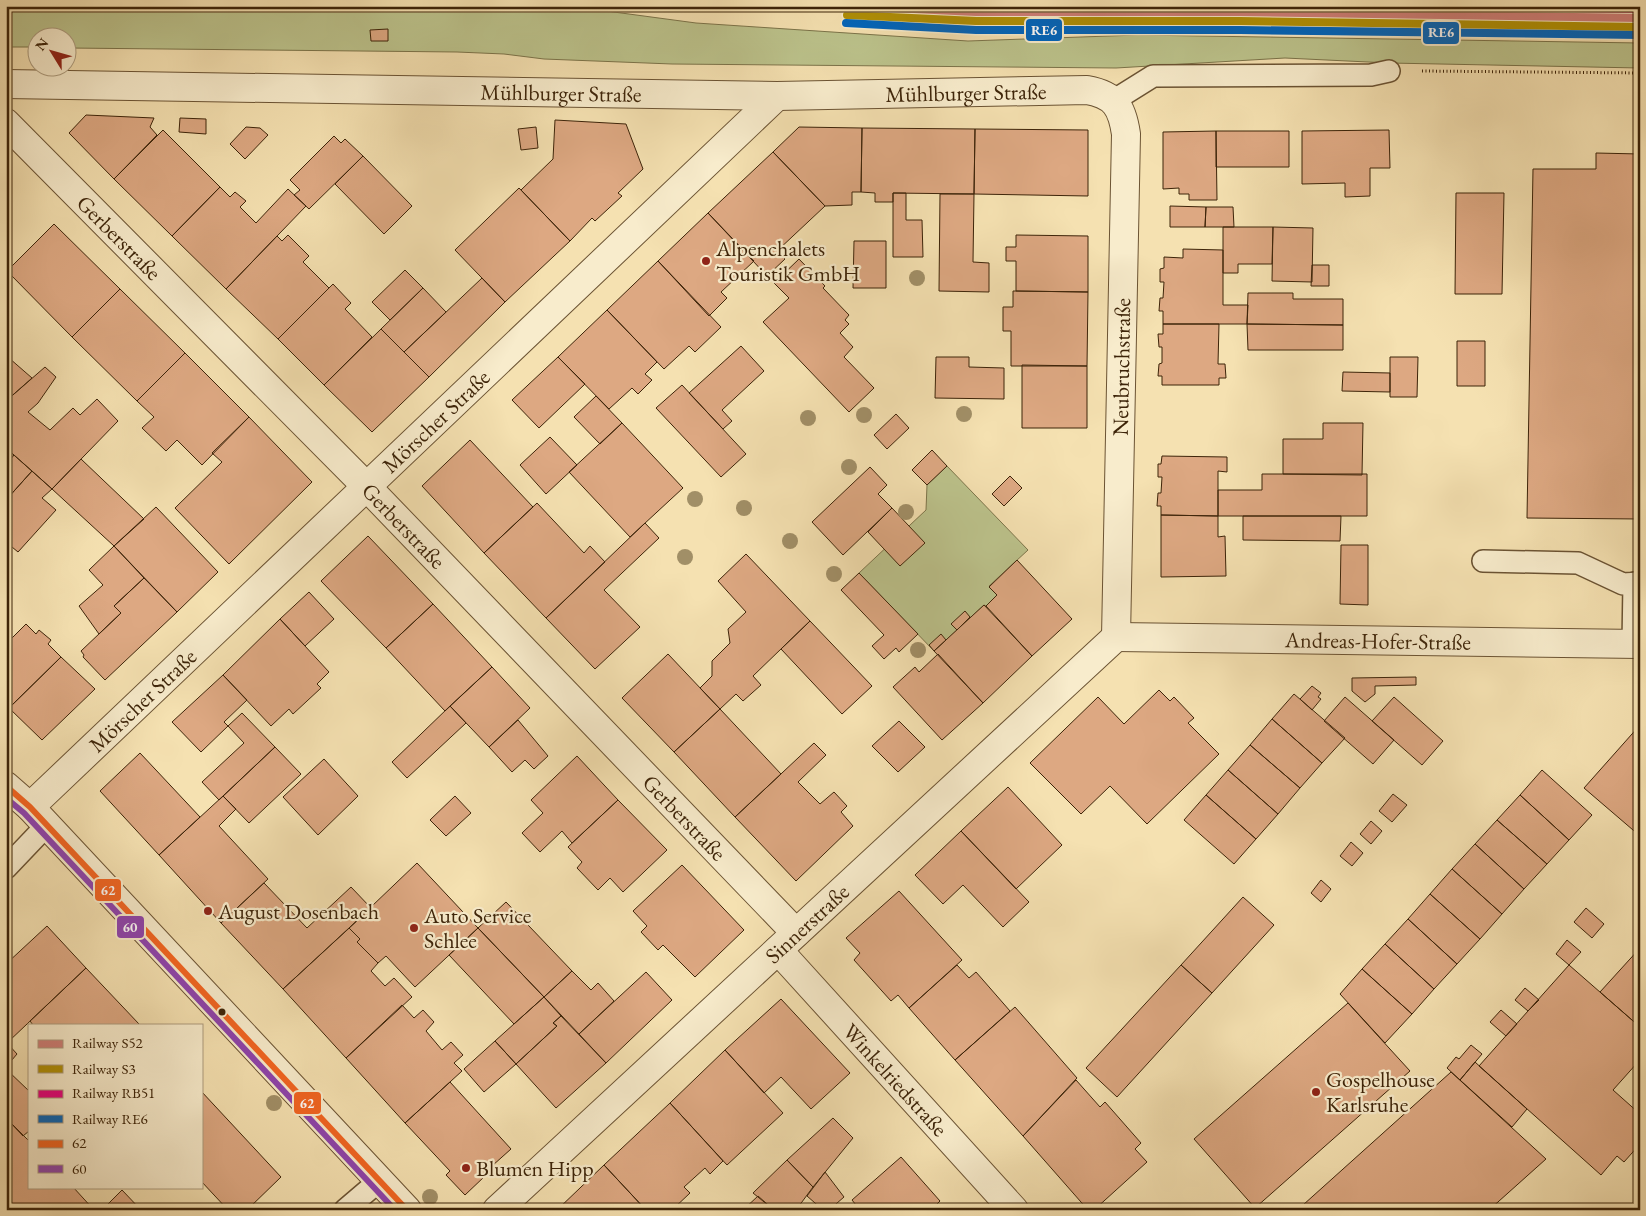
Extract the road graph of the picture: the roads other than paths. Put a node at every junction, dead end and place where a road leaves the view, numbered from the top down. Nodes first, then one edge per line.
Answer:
1 (1389, 71) road end
2 (6, 84) edge
3 (777, 96) junction
4 (1113, 101) junction
5 (6, 123) edge
6 (367, 487) junction
7 (1483, 561) dead end
8 (1637, 583) edge
9 (1116, 637) junction
10 (1636, 644) edge
11 (6, 786) edge
12 (38, 816) junction
13 (6, 868) edge
14 (787, 942) junction
15 (379, 1181) junction
16 (346, 1210) edge
17 (406, 1210) edge
18 (497, 1210) edge
19 (1014, 1210) edge

1 - 4 lane
2 - 3 street, Mühlburger Straße
3 - 4 street, Mühlburger Straße
3 - 6 street, Mörscher Straße
4 - 9 street, Neubruchstraße
5 - 6 street, Gerberstraße
6 - 12 street, Mörscher Straße
6 - 14 street, Gerberstraße
7 - 8 lane
8 - 10 lane
9 - 10 street, Andreas-Hofer-Straße
9 - 14 street, Sinnerstraße
11 - 12 street
12 - 13 lane
12 - 15 street
14 - 18 street, Sinnerstraße
14 - 19 street, Winkelriedstraße
15 - 16 lane
15 - 17 street

